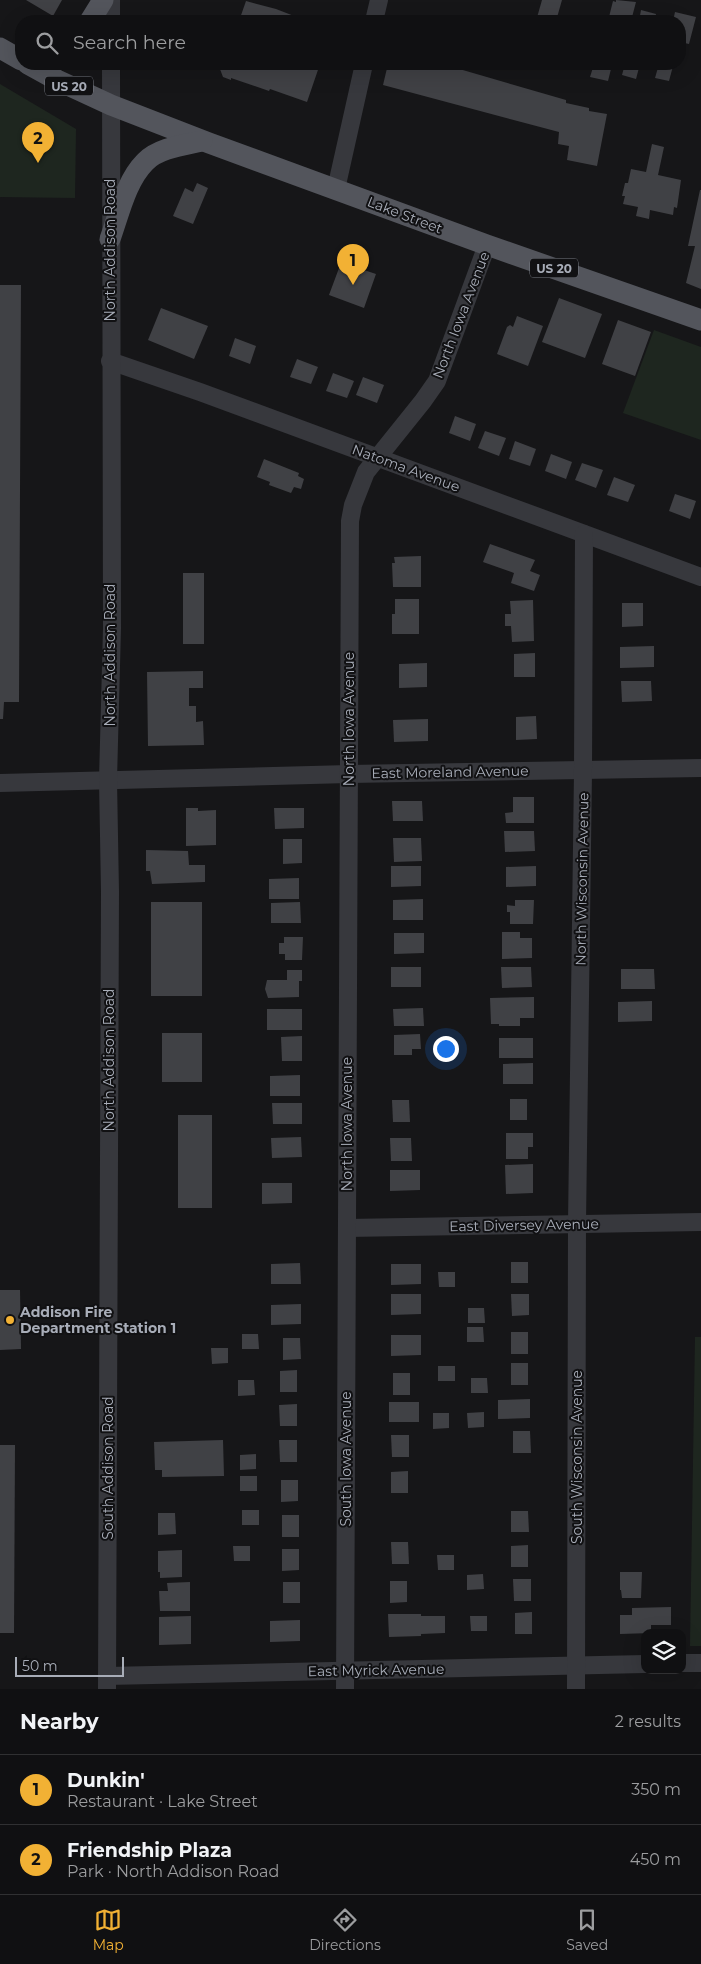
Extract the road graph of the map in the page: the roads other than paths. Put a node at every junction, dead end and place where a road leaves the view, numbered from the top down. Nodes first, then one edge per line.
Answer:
1 (103, 0) edge
2 (111, 0) edge
3 (379, 0) edge
4 (94, 15) edge
5 (111, 15) edge
6 (375, 15) edge
7 (0, 48) edge
8 (15, 50) edge
9 (15, 57) edge
10 (39, 70) edge
11 (111, 70) edge
12 (363, 70) edge
13 (111, 105) junction
14 (202, 140) junction
15 (336, 188) junction
16 (110, 239) junction
17 (487, 245) junction
18 (701, 320) edge
19 (110, 361) junction
20 (377, 457) junction
21 (584, 534) junction
22 (701, 577) edge
23 (701, 768) edge
24 (583, 771) junction
25 (349, 774) junction
26 (108, 780) junction
27 (0, 783) edge
28 (701, 1222) edge
29 (577, 1224) junction
30 (347, 1228) junction
31 (108, 1246) joint
32 (686, 1663) edge
33 (701, 1663) edge
34 (641, 1664) edge
35 (576, 1665) junction
36 (345, 1671) junction
37 (107, 1682) edge
38 (345, 1689) edge
39 (576, 1689) edge

1 - 4 main road
2 - 5 street
3 - 6 street
7 - 8 main road
7 - 9 main road
10 - 13 main road, US 20
11 - 13 street, North Addison Road
12 - 15 street
13 - 14 main road, Lake Street / US 20
13 - 16 street, North Addison Road
14 - 15 main road, Lake Street / US 20
14 - 16 main road
15 - 17 main road, Lake Street / US 20
16 - 19 street, North Addison Road
17 - 18 main road, Lake Street / US 20
17 - 20 street, North Iowa Avenue
19 - 20 street, Natoma Avenue
19 - 26 street, North Addison Road
20 - 21 street, Natoma Avenue
20 - 25 street, North Iowa Avenue
21 - 22 street, Natoma Avenue
21 - 24 street, North Wisconsin Avenue
23 - 24 street, East Moreland Avenue
24 - 25 street, East Moreland Avenue
24 - 29 street, North Wisconsin Avenue
25 - 26 street, East Moreland Avenue
25 - 30 street, North Iowa Avenue
26 - 27 street, East Moreland Avenue
26 - 31 street, North Addison Road
28 - 29 street, East Diversey Avenue
29 - 30 street, East Diversey Avenue
29 - 35 street, South Wisconsin Avenue
30 - 36 street, South Iowa Avenue
31 - 37 street, South Addison Road
32 - 33 street
34 - 35 street, East Myrick Avenue
35 - 36 street, East Myrick Avenue
35 - 39 street, South Wisconsin Avenue
36 - 37 street, East Myrick Avenue
36 - 38 street, South Iowa Avenue

